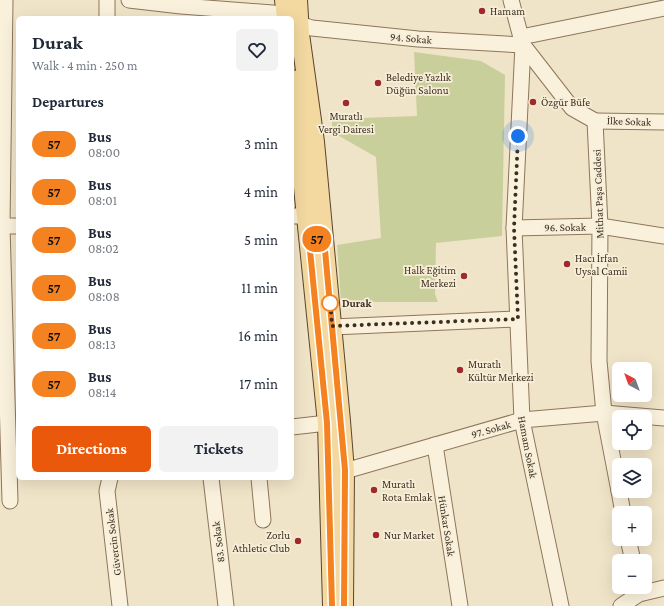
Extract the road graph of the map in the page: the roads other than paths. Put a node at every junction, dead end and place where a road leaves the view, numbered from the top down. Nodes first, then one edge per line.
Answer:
1 (5, 0) edge
2 (107, 0) edge
3 (128, 0) edge
4 (298, 0) edge
5 (511, 0) edge
6 (662, 0) edge
7 (664, 3) edge
8 (181, 8) edge
9 (664, 8) edge
10 (289, 15) edge
11 (107, 16) edge
12 (294, 18) edge
13 (522, 41) junction
14 (294, 50) edge
15 (294, 87) edge
16 (595, 120) junction
17 (664, 122) edge
18 (307, 142) junction
19 (299, 216) edge
20 (2, 226) junction
21 (16, 226) edge
22 (600, 226) junction
23 (514, 228) junction
24 (664, 236) edge
25 (316, 240) junction
26 (518, 319) junction
27 (332, 326) junction
28 (604, 413) junction
29 (664, 418) edge
30 (522, 420) junction
31 (327, 423) junction
32 (294, 427) edge
33 (435, 445) junction
34 (613, 458) edge
35 (345, 470) junction
36 (110, 480) edge
37 (211, 480) edge
38 (259, 480) edge
39 (10, 501) dead end
40 (263, 520) dead end
41 (664, 588) edge
42 (652, 589) edge
43 (635, 594) edge
44 (120, 606) edge
45 (226, 606) edge
46 (332, 606) edge
47 (344, 606) edge
48 (460, 606) edge
49 (561, 606) edge
50 (621, 606) edge

1 - 20 street
2 - 11 street
3 - 8 street, 94. Sokak
4 - 10 main road
5 - 13 street
6 - 7 street
8 - 10 street, 94. Sokak
9 - 13 street, 94. Sokak
12 - 13 street, 94. Sokak
13 - 16 street
13 - 23 street, Hamam Sokak
14 - 18 main road
15 - 18 main road
16 - 17 street, İlke Sokak
16 - 22 street, Mithat Paşa Caddesi
18 - 19 main road
18 - 25 main road
19 - 25 main road
20 - 21 street
20 - 39 street
22 - 23 street, 96. Sokak
22 - 24 street, 96. Sokak
22 - 28 street, Mithat Paşa Caddesi
23 - 26 street, Hamam Sokak
25 - 27 main road
25 - 31 main road
26 - 27 street
26 - 30 street, Hamam Sokak
27 - 35 main road
28 - 29 street, 97. Sokak
28 - 30 street, 97. Sokak
28 - 34 street, Mithat Paşa Caddesi
30 - 33 street, 97. Sokak
30 - 49 street, Hamam Sokak
31 - 32 street
31 - 46 main road
33 - 35 street, 97. Sokak
33 - 48 street, Hünkar Sokak
35 - 47 main road
36 - 44 street, Güvercin Sokak
37 - 45 street, 83. Sokak
38 - 40 street
41 - 42 street
43 - 50 street

